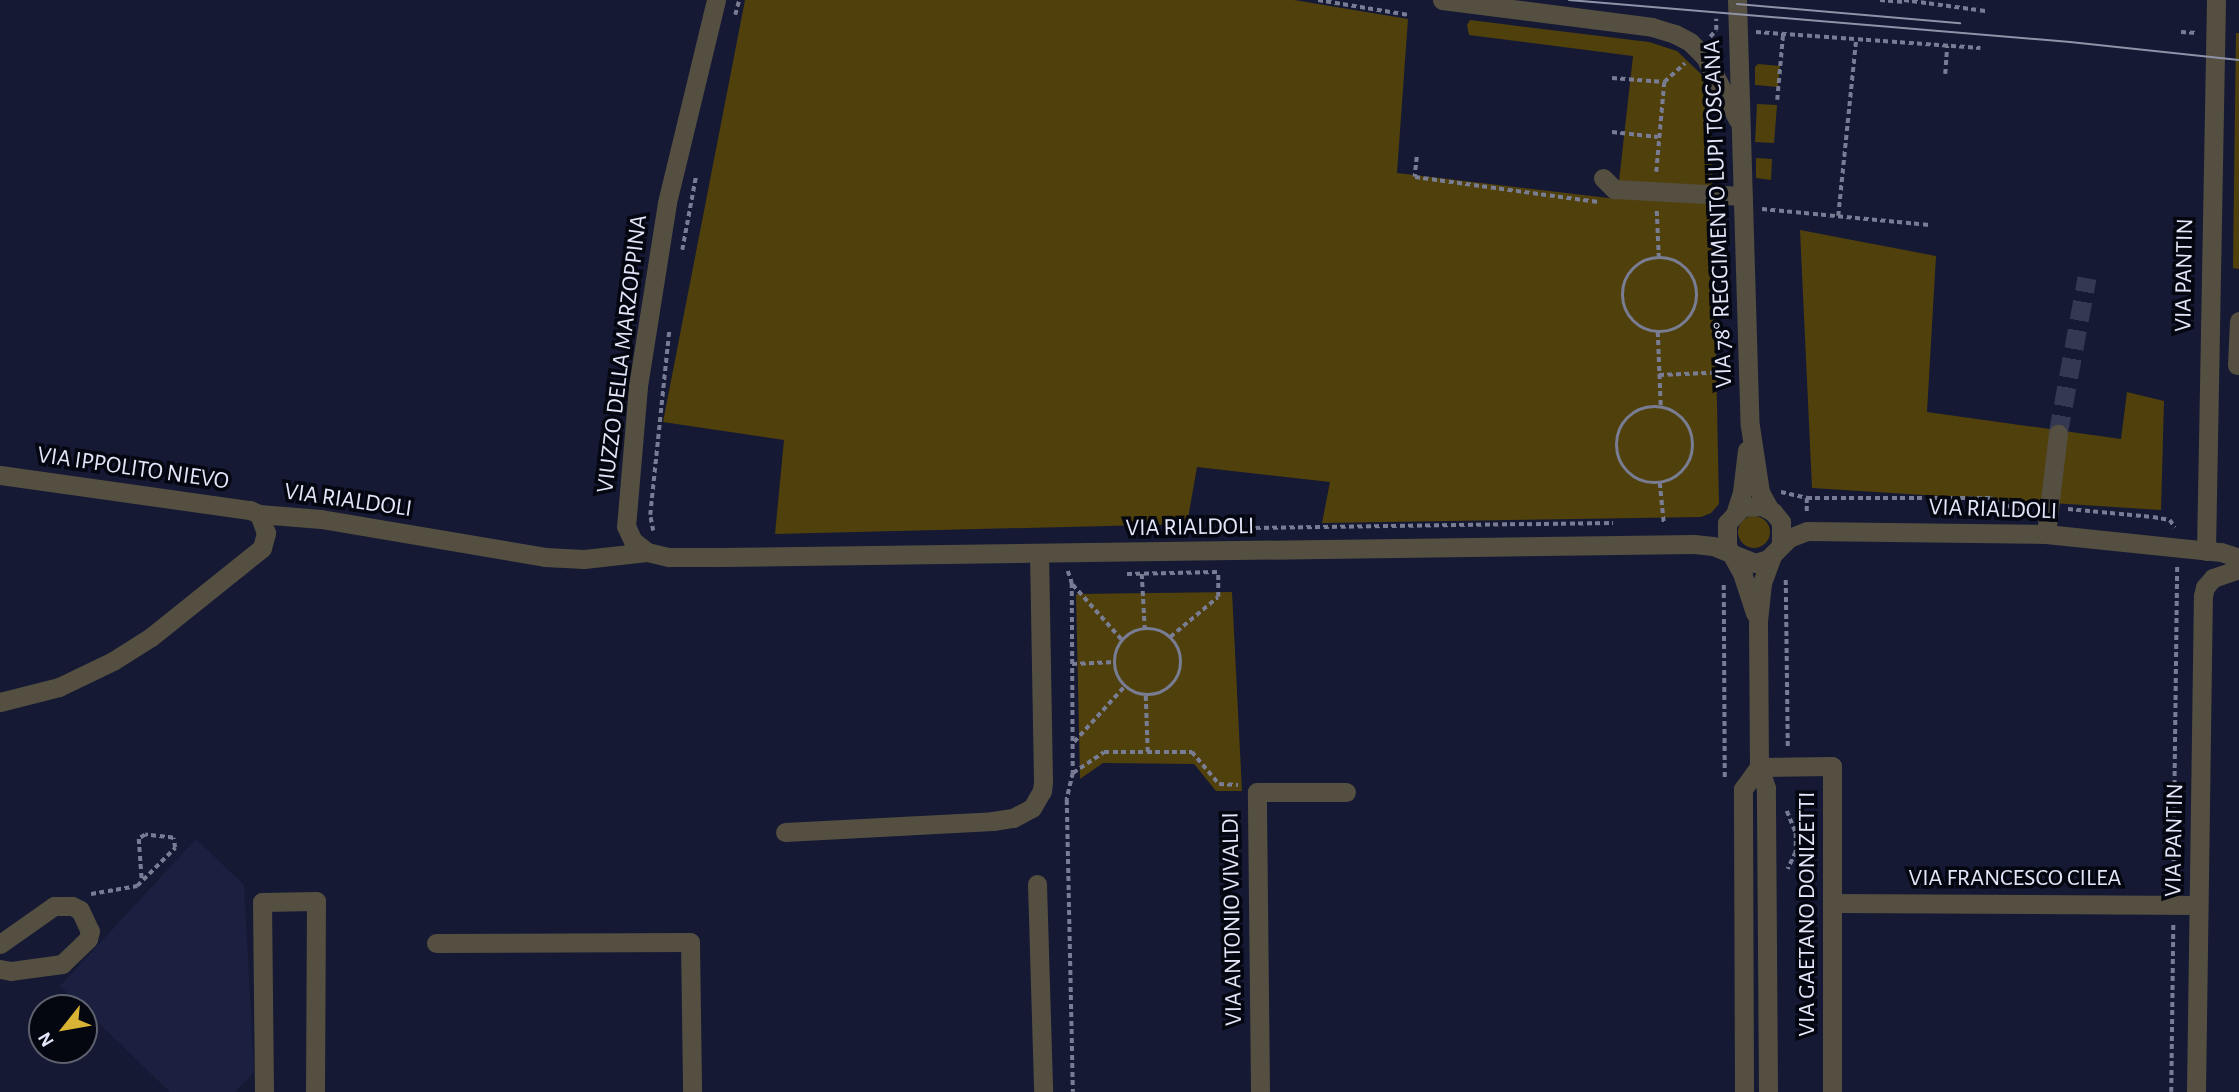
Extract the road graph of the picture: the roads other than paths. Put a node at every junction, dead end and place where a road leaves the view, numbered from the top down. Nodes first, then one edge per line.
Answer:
1 (1442, 0) edge
2 (1737, 0) edge
3 (2216, 0) edge
4 (712, 5) edge
5 (1741, 128) junction
6 (1604, 178) dead end
7 (1743, 202) junction
8 (2239, 321) edge
9 (2237, 365) dead end
10 (1750, 426) junction
11 (2058, 434) tunnel mouth
12 (0, 475) edge
13 (1769, 508) junction
14 (1735, 511) junction
15 (259, 514) junction
16 (2046, 534) junction
17 (652, 544) junction
18 (1777, 550) junction
19 (2206, 551) junction
20 (1040, 554) junction
21 (1733, 554) junction
22 (2239, 558) edge
23 (2239, 569) edge
24 (1758, 621) junction
25 (0, 702) edge
26 (1759, 767) junction
27 (1346, 792) dead end
28 (785, 832) dead end
29 (1037, 884) dead end
30 (1832, 903) junction
31 (2198, 905) junction
32 (1, 940) edge
33 (436, 943) dead end
34 (6, 970) edge
35 (264, 1092) edge
36 (315, 1092) edge
37 (692, 1092) edge
38 (1043, 1092) edge
39 (1260, 1092) edge
40 (1744, 1092) edge
41 (1768, 1092) edge
42 (1832, 1092) edge
43 (2196, 1092) edge

1 - 5 street
2 - 5 street, VIA 78° REGGIMENTO LUPI TOSCANA
3 - 19 street, VIA PANTIN
4 - 17 street, VIUZZO DELLA MARZOPPINA
5 - 7 street, VIA 78° REGGIMENTO LUPI TOSCANA
6 - 7 street
7 - 10 street, VIA 78° REGGIMENTO LUPI TOSCANA
8 - 9 street
10 - 13 street, VIA 78° REGGIMENTO LUPI TOSCANA
10 - 14 street, VIA 78° REGGIMENTO LUPI TOSCANA
11 - 16 street
12 - 15 street, VIA IPPOLITO NIEVO
13 - 14 street
13 - 18 street
14 - 21 street
15 - 17 street, VIA RIALDOLI
15 - 25 street, VIA RIALDOLI
16 - 18 street, VIA RIALDOLI
16 - 19 street, VIA RIALDOLI
17 - 20 street, VIA RIALDOLI
18 - 21 street, VIA RIALDOLI
18 - 24 street, VIA GAETANO DONIZETTI
19 - 22 street, VIA RIALDOLI
20 - 21 street, VIA RIALDOLI
20 - 28 street
21 - 24 street, VIA GAETANO DONIZETTI
23 - 31 street, VIA PANTIN
24 - 26 street, VIA GAETANO DONIZETTI
26 - 30 street, VIA GAETANO DONIZETTI
26 - 40 street, VIA GAETANO DONIZETTI
26 - 41 street, VIA GAETANO DONIZETTI
27 - 39 street, VIA ANTONIO VIVALDI
29 - 38 street
30 - 31 street, VIA FRANCESCO CILEA
30 - 42 street, VIA GAETANO DONIZETTI
31 - 43 street, VIA PANTIN
32 - 34 street
32 - 34 street
33 - 37 street
35 - 36 street

